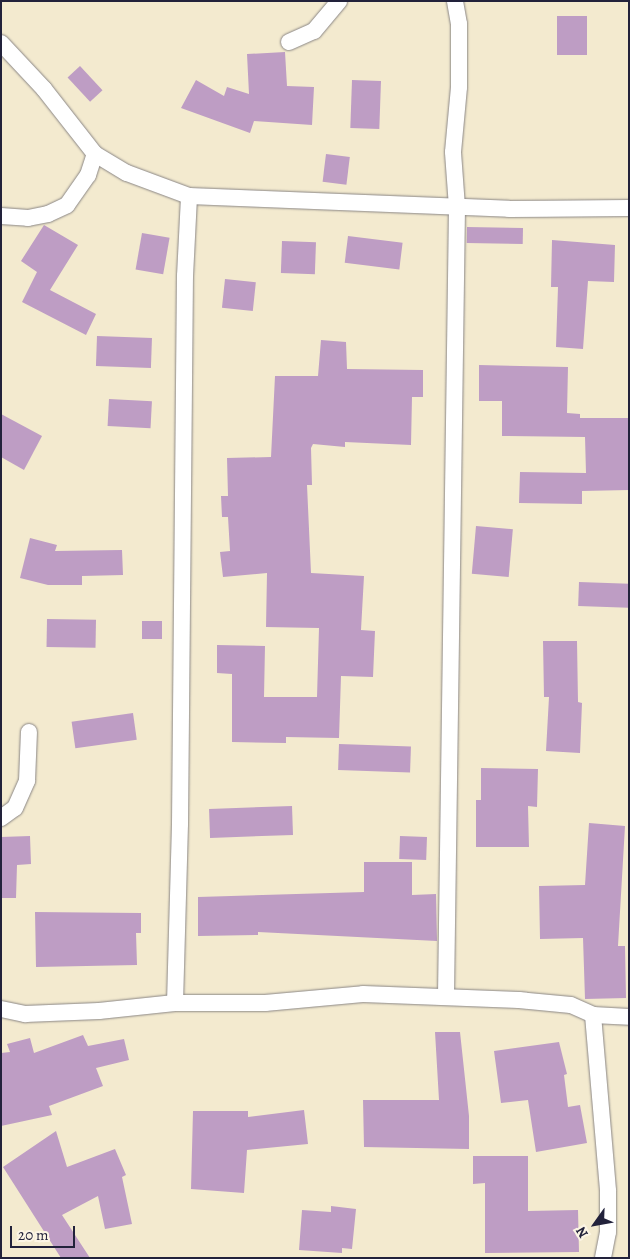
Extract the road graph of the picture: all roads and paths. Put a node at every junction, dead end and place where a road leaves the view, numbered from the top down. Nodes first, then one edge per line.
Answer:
1 (339, 1) edge
2 (455, 1) edge
3 (289, 42) dead end
4 (1, 43) edge
5 (95, 154) junction
6 (189, 196) junction
7 (457, 207) junction
8 (629, 208) edge
9 (1, 216) edge
10 (29, 732) dead end
11 (1, 818) edge
12 (446, 995) junction
13 (175, 1003) junction
14 (1, 1009) edge
15 (594, 1015) junction
16 (629, 1017) edge
17 (603, 1258) edge

1 - 3 street
2 - 7 street
4 - 5 street
5 - 6 street
5 - 9 street
6 - 7 street
6 - 13 street
7 - 8 street
7 - 12 street
10 - 11 street
12 - 13 street
12 - 15 street
13 - 14 street
15 - 16 street
15 - 17 street

